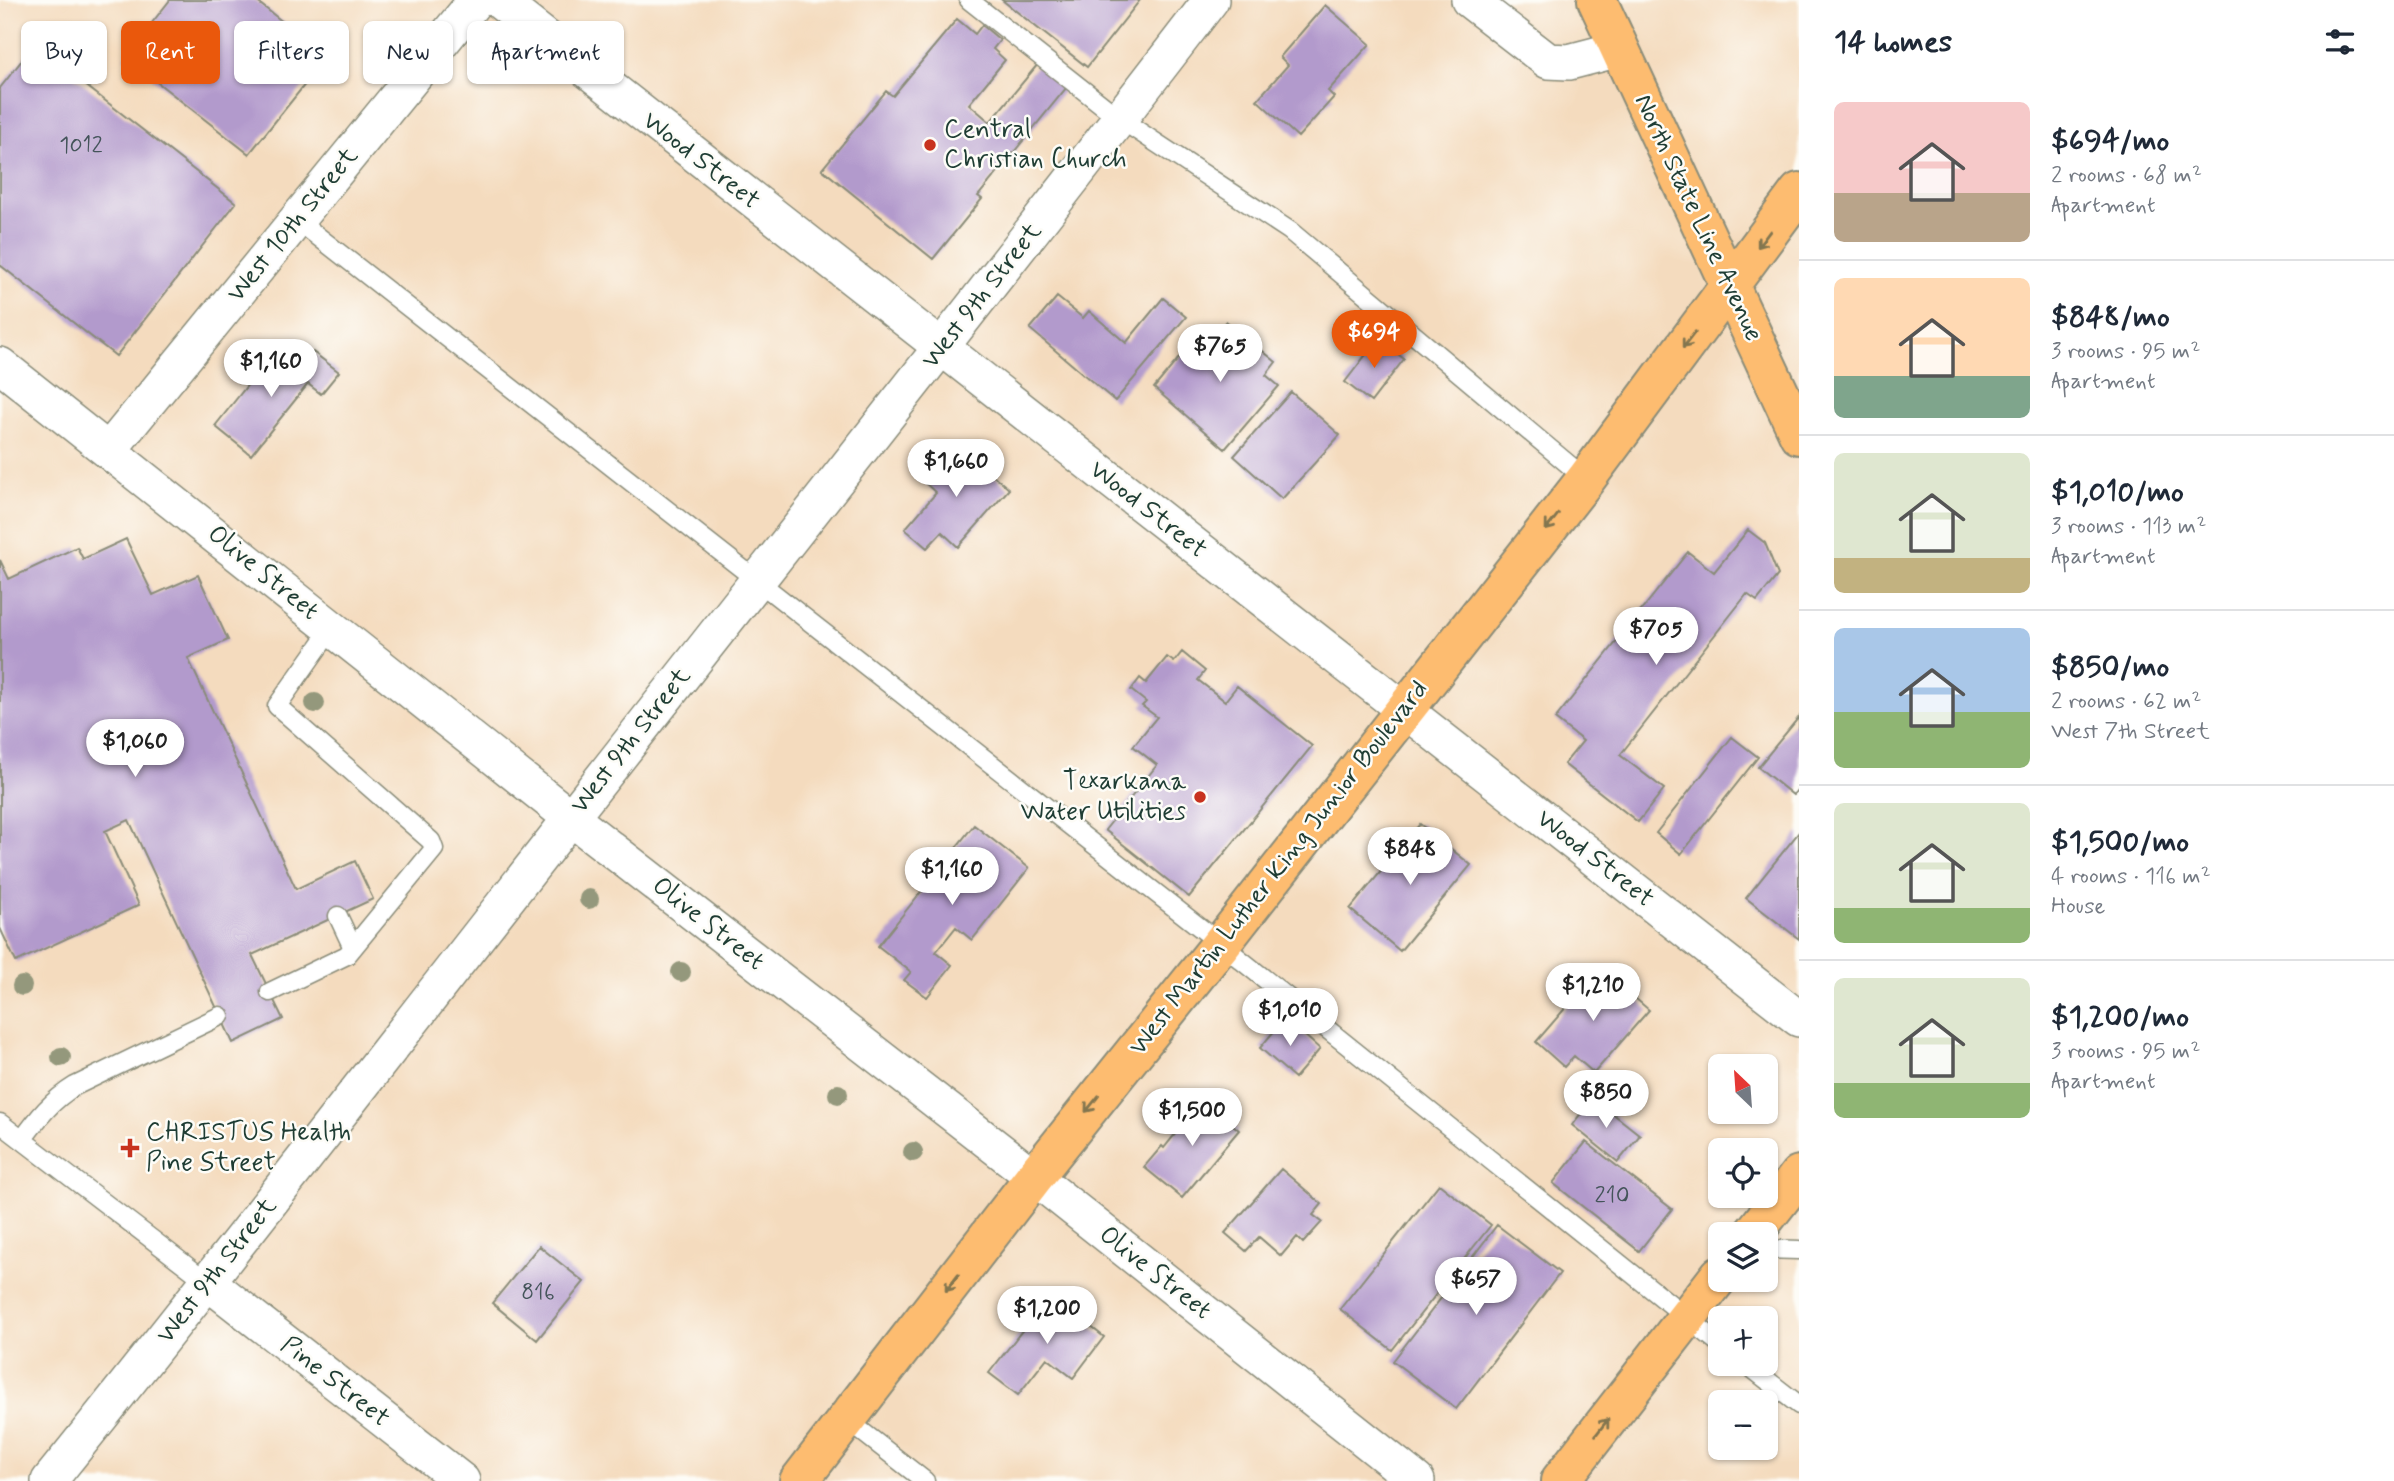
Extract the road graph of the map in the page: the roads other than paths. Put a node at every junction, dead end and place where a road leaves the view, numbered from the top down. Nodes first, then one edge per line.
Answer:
1 (476, 0) edge
2 (498, 0) edge
3 (969, 0) edge
4 (1211, 0) edge
5 (1469, 0) edge
6 (1597, 0) edge
7 (1619, 49) junction
8 (1119, 119) junction
9 (1799, 192) edge
10 (297, 220) junction
11 (1730, 285) junction
12 (941, 350) junction
13 (0, 365) edge
14 (1799, 435) edge
15 (109, 450) junction
16 (1586, 479) junction
17 (759, 581) junction
18 (332, 628) junction
19 (1405, 708) junction
20 (571, 818) junction
21 (338, 916) dead end
22 (1221, 944) junction
23 (354, 948) junction
24 (270, 992) dead end
25 (220, 1016) dead end
26 (1799, 1019) edge
27 (0, 1122) edge
28 (22, 1140) junction
29 (1799, 1175) edge
30 (1034, 1177) junction
31 (1762, 1222) edge
32 (1778, 1250) edge
33 (1799, 1250) edge
34 (209, 1283) junction
35 (1708, 1290) edge
36 (1686, 1318) junction
37 (1708, 1335) edge
38 (1762, 1376) edge
39 (1799, 1405) edge
40 (846, 1419) junction
41 (49, 1481) edge
42 (461, 1481) edge
43 (799, 1481) edge
44 (925, 1481) edge
45 (1417, 1481) edge
46 (1560, 1481) edge

1 - 10 street, West 10th Street
2 - 12 street, Wood Street
3 - 8 lane
4 - 8 street, West 9th Street
5 - 7 street
6 - 7 main road, North State Line Avenue
7 - 11 main road, North State Line Avenue
8 - 12 street, West 9th Street
8 - 16 lane
9 -> 11 main road, West Martin Luther King Junior Boulevard
10 - 15 street, West 10th Street
10 - 17 lane
11 - 14 main road, North State Line Avenue
11 -> 16 main road, West Martin Luther King Junior Boulevard
12 - 17 street, West 9th Street
12 - 19 street, Wood Street
13 - 15 street, Olive Street
15 - 18 street, Olive Street
16 -> 19 main road, West Martin Luther King Junior Boulevard
17 - 20 street, West 9th Street
17 - 22 lane
18 - 20 street, Olive Street
18 - 23 lane
19 - 22 main road, West Martin Luther King Junior Boulevard
19 - 26 street, Wood Street
20 - 30 street, Olive Street
20 - 34 street, West 9th Street
21 - 23 lane
22 -> 30 main road, West Martin Luther King Junior Boulevard
22 - 36 lane
23 - 24 lane
25 - 28 lane
27 - 28 lane
28 - 34 lane
29 - 31 main road
30 -> 40 main road, West Martin Luther King Junior Boulevard
30 - 45 street, Olive Street
32 - 33 lane
34 - 41 street, West 9th Street
34 - 42 street, Pine Street
35 - 36 main road
36 - 37 lane
46 -> 36 main road
38 - 39 lane
40 - 43 main road, West Martin Luther King Junior Boulevard
40 - 44 lane

